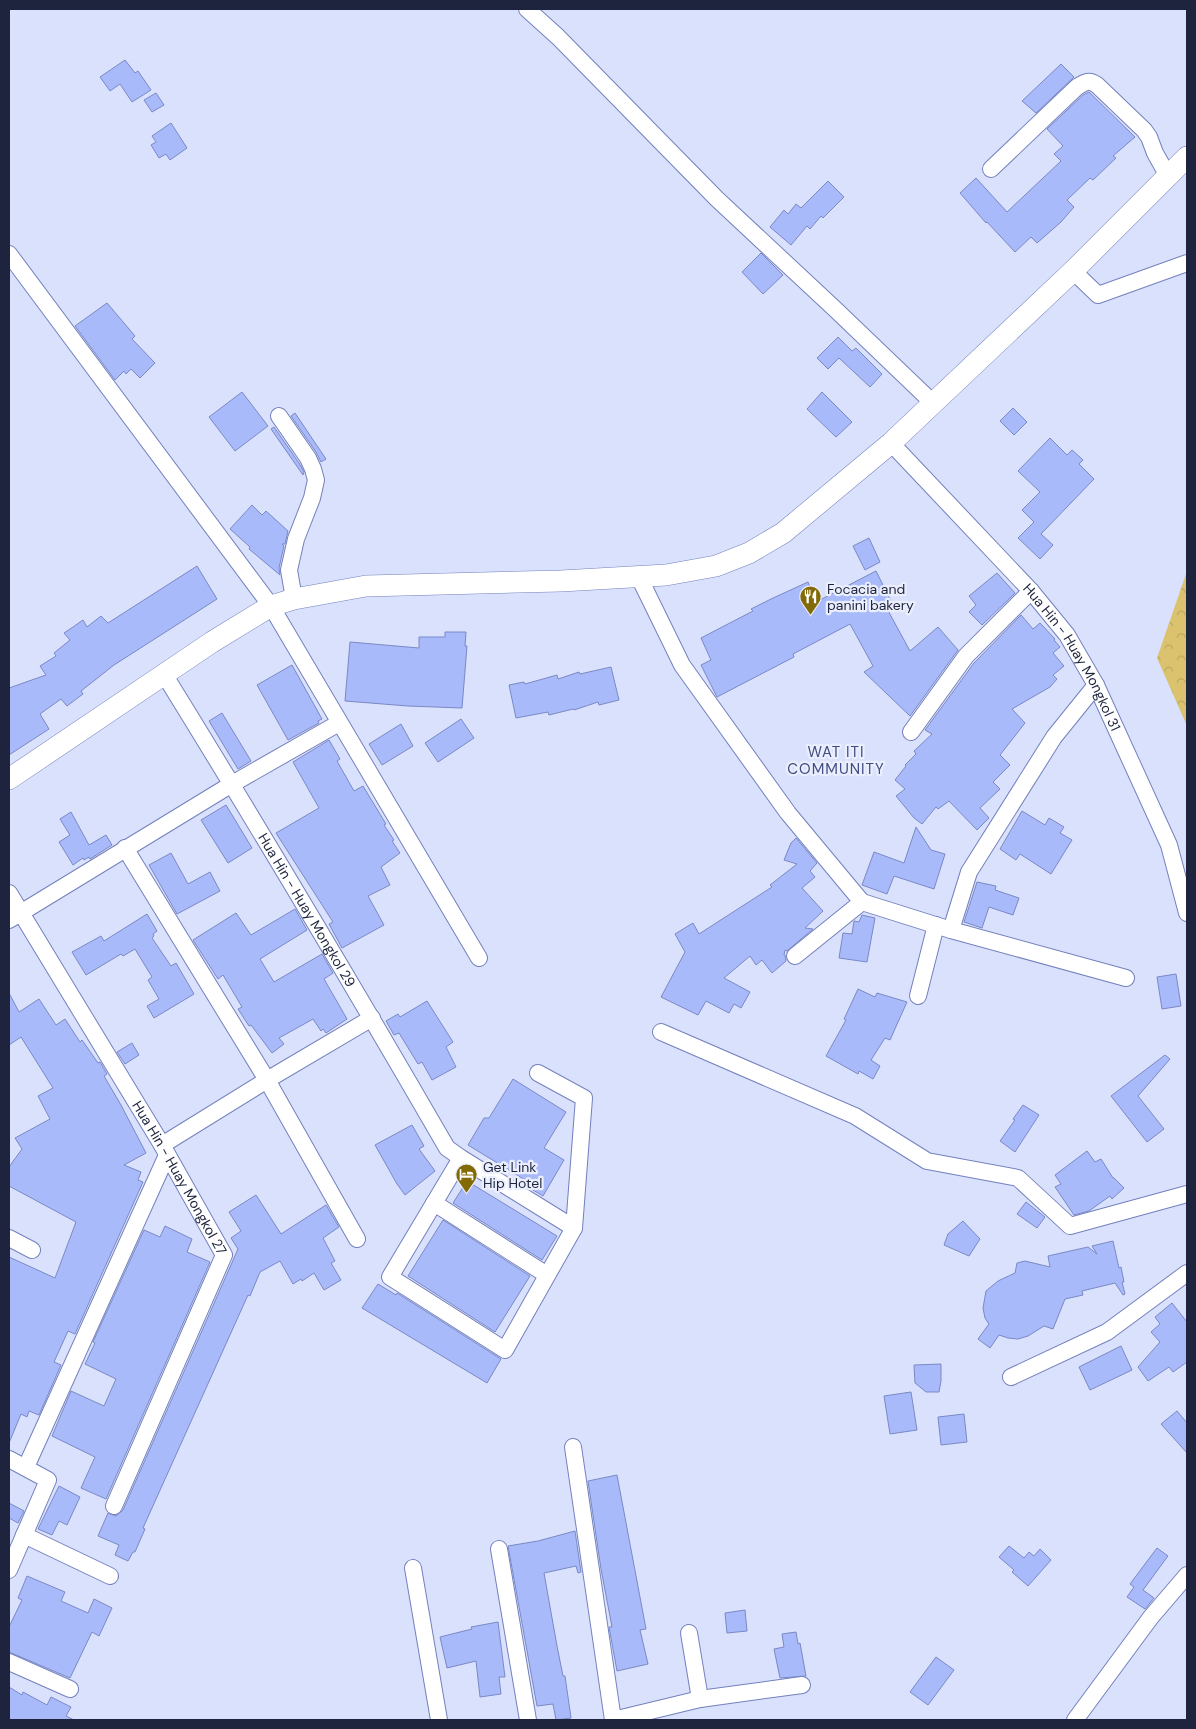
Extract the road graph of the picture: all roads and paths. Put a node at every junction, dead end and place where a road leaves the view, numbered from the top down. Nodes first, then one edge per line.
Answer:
1 (527, 9) edge
2 (1187, 157) edge
3 (991, 170) dead end
4 (1168, 176) junction
5 (9, 254) edge
6 (1187, 263) edge
7 (1073, 271) junction
8 (933, 404) junction
9 (280, 416) dead end
10 (891, 443) junction
11 (639, 577) junction
12 (1031, 591) junction
13 (294, 599) junction
14 (271, 606) junction
15 (164, 674) junction
16 (1096, 685) junction
17 (339, 723) junction
18 (911, 732) dead end
19 (9, 779) edge
20 (232, 784) junction
21 (125, 848) junction
22 (9, 893) edge
23 (862, 902) junction
24 (1187, 913) edge
25 (15, 916) edge
26 (944, 927) junction
27 (795, 956) dead end
28 (479, 958) dead end
29 (1126, 978) dead end
30 (918, 996) dead end
31 (372, 1018) junction
32 (661, 1032) dead end
33 (538, 1073) dead end
34 (267, 1080) junction
35 (165, 1150) junction
36 (461, 1158) junction
37 (1187, 1194) edge
38 (434, 1203) junction
39 (574, 1228) junction
40 (9, 1238) edge
41 (357, 1239) dead end
42 (32, 1250) dead end
43 (1187, 1273) edge
44 (548, 1275) junction
45 (1011, 1377) dead end
46 (573, 1446) dead end
47 (9, 1459) edge
48 (26, 1468) junction
49 (114, 1506) dead end
50 (24, 1535) junction
51 (499, 1549) dead end
52 (413, 1568) dead end
53 (9, 1570) edge
54 (1187, 1575) edge
55 (110, 1576) dead end
56 (689, 1633) dead end
57 (9, 1662) edge
58 (802, 1685) dead end
59 (70, 1689) dead end
60 (700, 1699) junction
61 (439, 1720) edge
62 (528, 1720) edge
63 (613, 1720) edge
64 (1074, 1720) edge

1 - 8 street
2 - 4 main road
3 - 4 street
4 - 7 main road
5 - 14 street
6 - 7 street
7 - 8 main road
8 - 10 main road
9 - 13 street
10 - 11 main road
10 - 12 street, Hua Hin - Huay Mongkol 31
11 - 13 main road
11 - 23 street
12 - 16 street, Hua Hin - Huay Mongkol 31
12 - 18 street
13 - 14 main road
14 - 15 main road
14 - 17 street
15 - 19 main road
15 - 20 street, Hua Hin - Huay Mongkol 29
16 - 24 street, Hua Hin - Huay Mongkol 31
16 - 26 street
17 - 20 street
17 - 28 street
20 - 21 street
20 - 31 street, Hua Hin - Huay Mongkol 29
21 - 25 street
21 - 34 street
22 - 25 street, Hua Hin - Huay Mongkol 27
23 - 26 street
23 - 27 street
25 - 35 street, Hua Hin - Huay Mongkol 27
26 - 29 street
26 - 30 street
31 - 34 street
31 - 36 street, Hua Hin - Huay Mongkol 29
32 - 37 street
33 - 39 street
34 - 35 street
34 - 41 street
35 - 48 street
35 - 49 street, Hua Hin - Huay Mongkol 27
36 - 38 street
36 - 39 street
38 - 44 street
38 - 44 street
39 - 44 street
40 - 42 street
43 - 45 street
46 - 63 street
47 - 48 street
48 - 50 street
50 - 53 street
50 - 55 street
51 - 62 street
52 - 61 street
54 - 64 street
56 - 60 street
57 - 59 street
58 - 60 street
60 - 63 street

